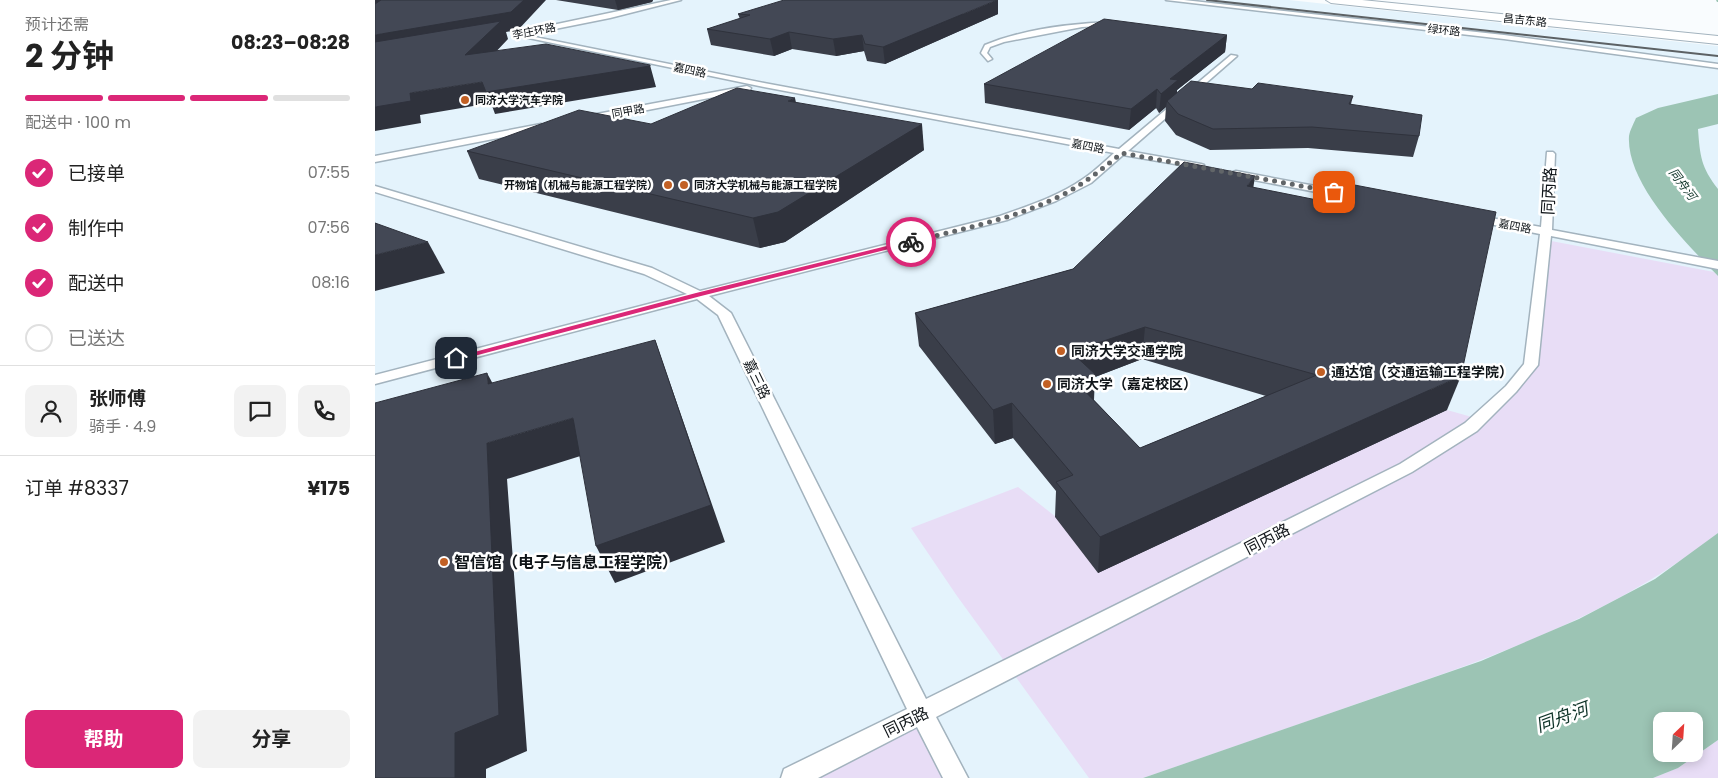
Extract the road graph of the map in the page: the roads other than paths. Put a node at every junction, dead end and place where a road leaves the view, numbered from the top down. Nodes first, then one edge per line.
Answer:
1 (676, 0) edge
2 (1169, 0) edge
3 (1331, 0) edge
4 (1386, 0) edge
5 (1123, 25) edge
6 (1718, 33) edge
7 (1693, 34) junction
8 (517, 35) junction
9 (507, 36) edge
10 (1718, 40) edge
11 (1233, 56) dead end
12 (988, 59) dead end
13 (1718, 66) edge
14 (764, 85) junction
15 (579, 120) edge
16 (550, 125) edge
17 (1122, 153) junction
18 (1551, 154) dead end
19 (375, 158) edge
20 (1209, 169) edge
21 (1228, 172) edge
22 (375, 190) edge
23 (1373, 199) edge
24 (1460, 216) edge
25 (1546, 232) junction
26 (1718, 265) edge
27 (699, 295) junction
28 (375, 380) edge
29 (921, 714) junction
30 (793, 778) edge
31 (956, 778) edge

1 - 8 lane, 李庄环路
2 - 13 lane, 绿环路
3 - 7 street, 昌吉东路
4 - 7 street, 昌吉东路
5 - 12 lane
6 - 7 street, 昌吉东路
7 - 10 street, 昌吉东路
8 - 9 lane, 李庄环路
8 - 14 lane, 嘉四路
11 - 17 lane
14 - 15 lane, 同甲路
14 - 17 lane, 嘉四路
16 - 19 lane
17 - 20 lane, 嘉四路
17 - 27 lane
18 - 25 lane, 同丙路
21 - 23 lane
22 - 27 lane, 嘉三路
24 - 25 lane, 嘉四路
25 - 26 lane, 嘉四路
25 - 29 lane, 同丙路
27 - 28 lane
27 - 29 lane, 嘉三路
29 - 30 lane, 同丙路
29 - 31 lane, 嘉三路

